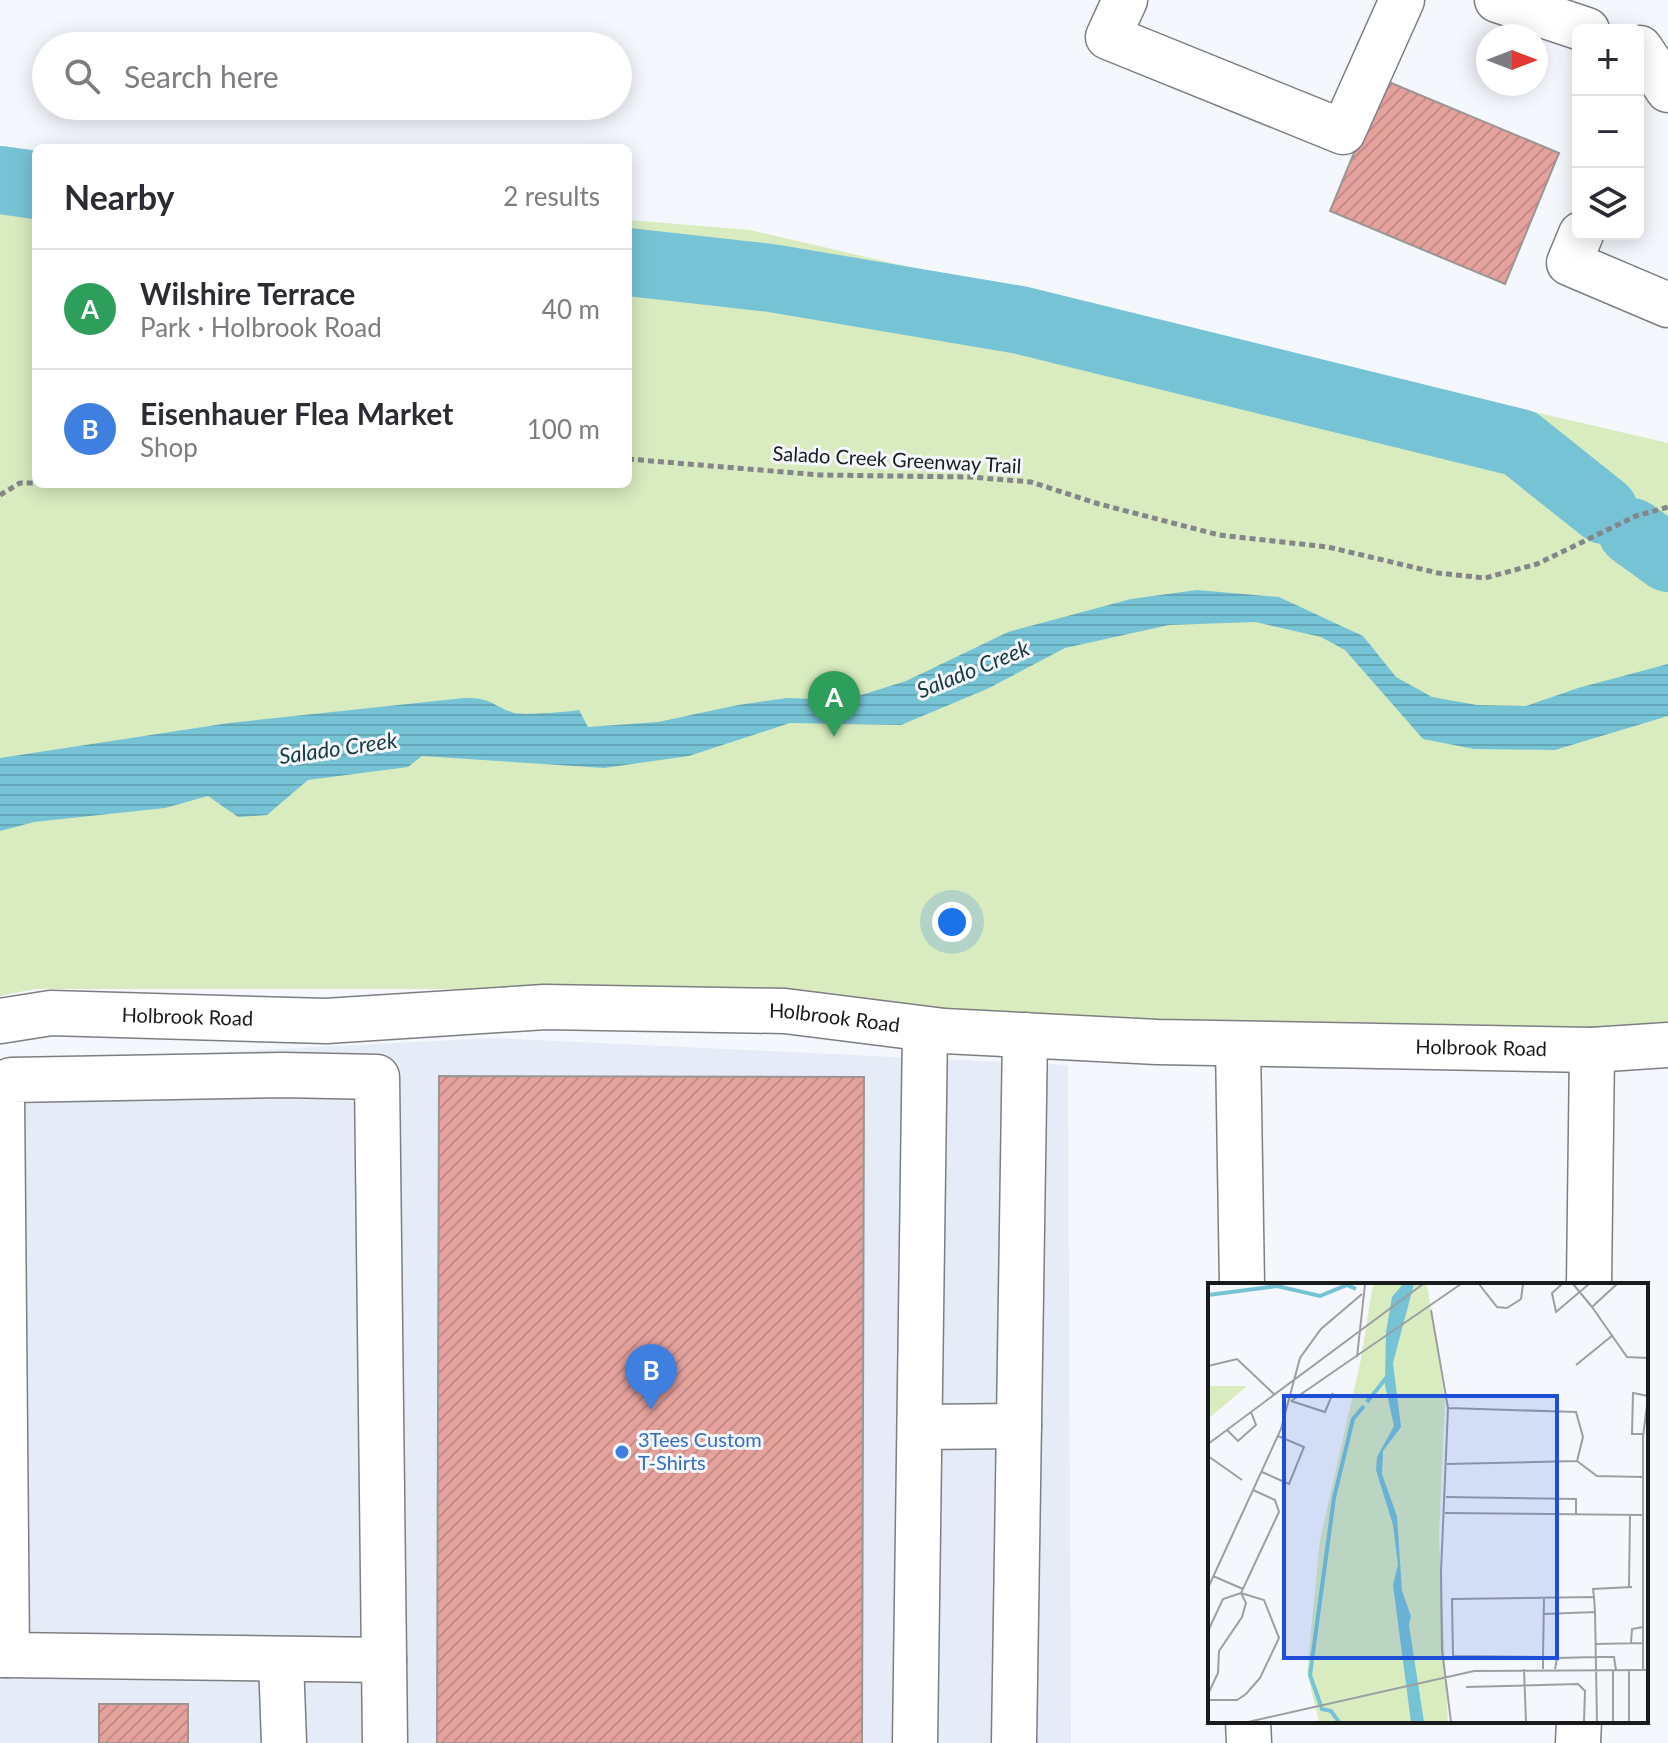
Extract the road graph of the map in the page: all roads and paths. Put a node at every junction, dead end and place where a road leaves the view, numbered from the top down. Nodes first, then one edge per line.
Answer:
1 (1125, 0) edge
2 (1402, 0) edge
3 (1497, 0) edge
4 (1572, 25) edge
5 (1646, 50) edge
6 (1668, 90) edge
7 (1579, 240) edge
8 (1668, 305) edge
9 (632, 459) edge
10 (32, 483) edge
11 (0, 495) edge
12 (1668, 507) edge
13 (380, 1018) junction
14 (284, 1020) junction
15 (0, 1021) edge
16 (925, 1029) junction
17 (1025, 1035) junction
18 (1238, 1044) junction
19 (1668, 1045) edge
20 (1592, 1050) junction
21 (283, 1075) junction
22 (377, 1077) junction
23 (1242, 1283) edge
24 (1589, 1283) edge
25 (1019, 1426) junction
26 (920, 1427) junction
27 (3, 1655) edge
28 (281, 1660) junction
29 (384, 1660) junction
30 (1248, 1723) edge
31 (1579, 1723) edge
32 (284, 1743) edge
33 (385, 1743) edge
34 (915, 1743) edge
35 (1014, 1743) edge
36 (1249, 1743) edge
37 (1578, 1743) edge

1 - 2 street
3 - 4 street
5 - 6 street
7 - 8 street
9 - 12 path, Salado Creek Greenway Trail
10 - 11 path
13 - 14 street, Holbrook Road
13 - 16 street, Holbrook Road
13 - 22 street
14 - 15 street, Holbrook Road
14 - 21 street
16 - 17 street, Holbrook Road
16 - 26 street
17 - 18 street, Holbrook Road
17 - 25 street
18 - 20 street, Holbrook Road
18 - 23 street
19 - 20 street, Holbrook Road
20 - 24 street
21 - 22 street
21 - 27 street
22 - 29 street
25 - 26 street
25 - 35 street
26 - 34 street
27 - 28 street
28 - 29 street
28 - 32 street
29 - 33 street
30 - 36 street
31 - 37 street

